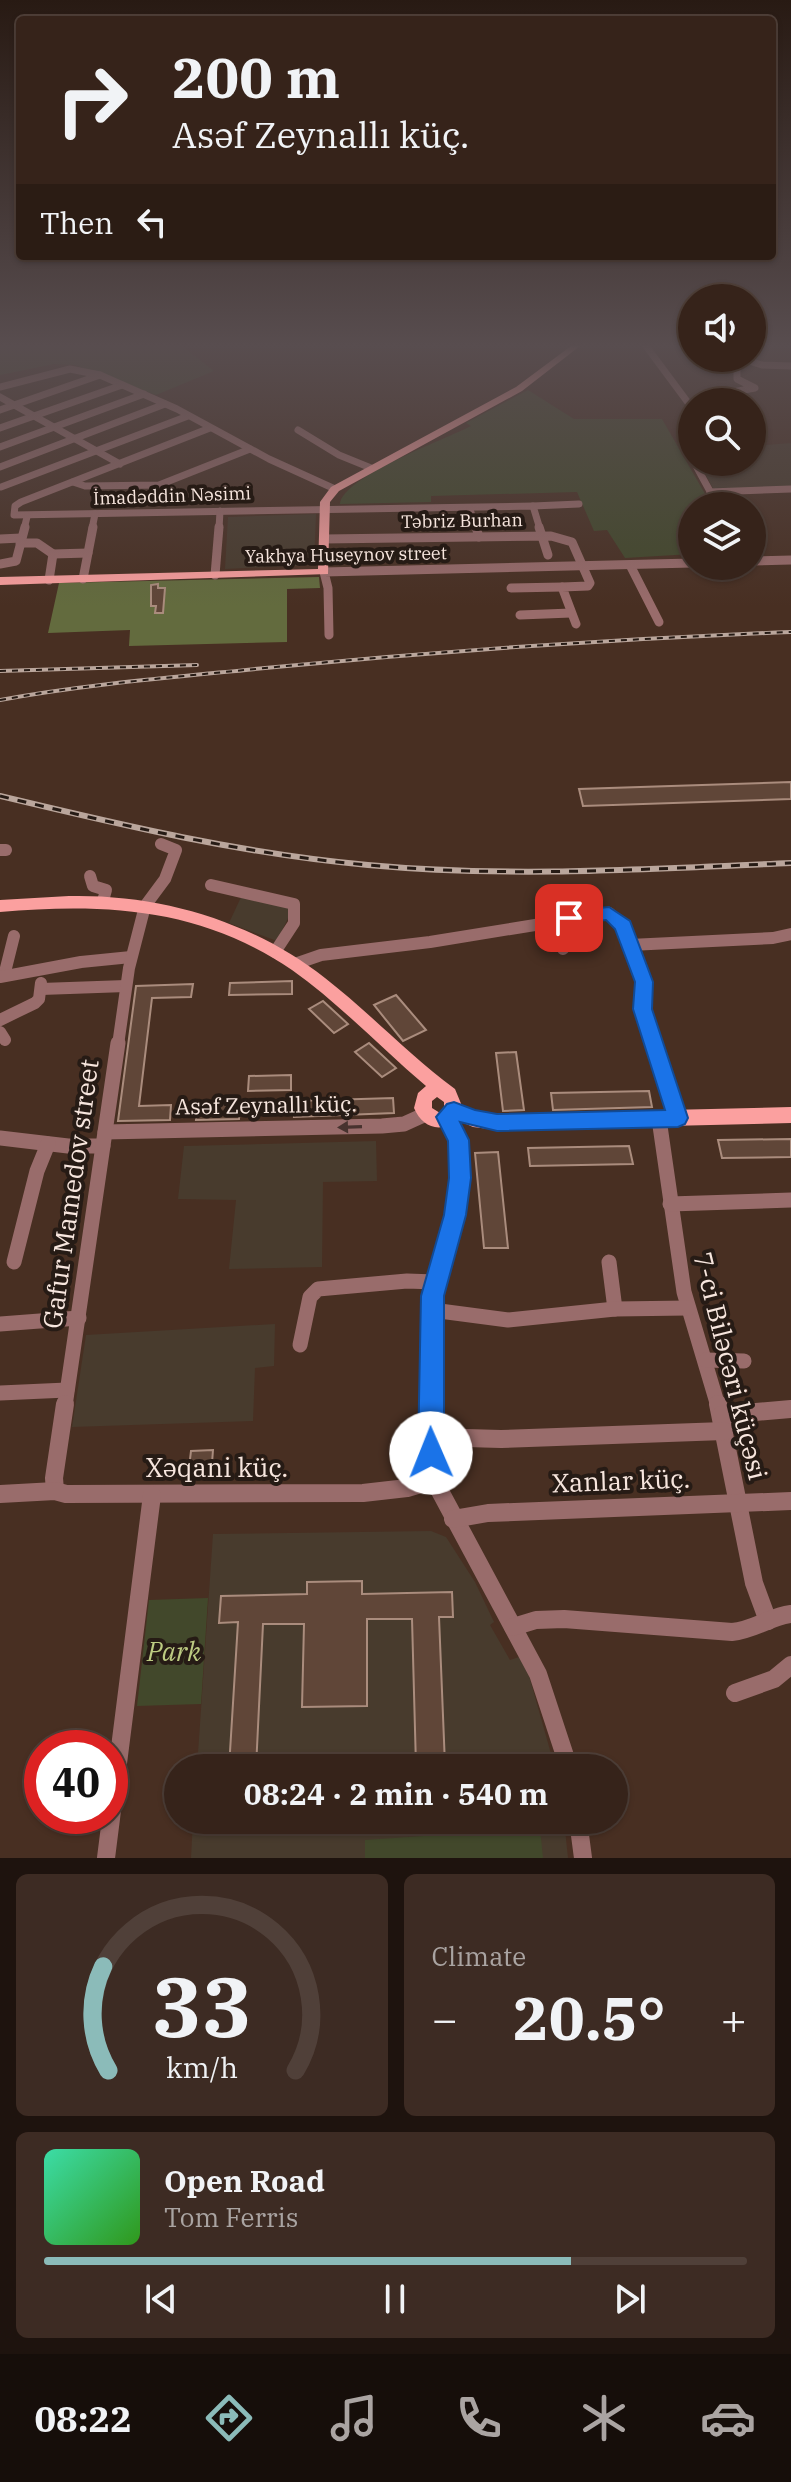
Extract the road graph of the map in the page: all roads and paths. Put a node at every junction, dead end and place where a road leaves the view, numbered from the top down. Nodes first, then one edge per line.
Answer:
1 (39, 433) edge
2 (64, 433) edge
3 (88, 433) edge
4 (143, 433) edge
5 (198, 433) edge
6 (219, 433) edge
7 (302, 433) edge
8 (437, 433) edge
9 (74, 438) junction
10 (0, 447) edge
11 (250, 449) junction
12 (96, 450) junction
13 (120, 464) junction
14 (0, 467) edge
15 (371, 468) junction
16 (702, 476) edge
17 (72, 482) junction
18 (159, 485) junction
19 (1, 487) edge
20 (335, 489) junction
21 (791, 489) edge
22 (710, 492) joint
23 (579, 504) dead end
24 (533, 506) junction
25 (325, 509) junction
26 (470, 509) junction
27 (220, 511) junction
28 (159, 512) junction
29 (95, 514) junction
30 (23, 517) junction
31 (542, 536) junction
32 (479, 537) junction
33 (0, 539) edge
34 (324, 539) junction
35 (21, 541) junction
36 (88, 553) junction
37 (53, 554) junction
38 (548, 555) dead end
39 (791, 560) edge
40 (766, 561) edge
41 (678, 563) edge
42 (0, 564) edge
43 (630, 565) junction
44 (585, 567) junction
45 (324, 572) junction
46 (215, 575) junction
47 (83, 579) junction
48 (49, 580) junction
49 (0, 581) edge
50 (562, 587) junction
51 (511, 588) dead end
52 (571, 613) junction
53 (520, 615) dead end
54 (659, 622) dead end
55 (576, 624) dead end
56 (329, 635) dead end
57 (161, 844) dead end
58 (90, 876) dead end
59 (211, 885) dead end
60 (103, 901) junction
61 (0, 906) edge
62 (145, 906) junction
63 (594, 914) junction
64 (791, 934) edge
65 (14, 936) dead end
66 (630, 945) junction
67 (563, 949) dead end
68 (275, 952) junction
69 (131, 957) junction
70 (295, 964) junction
71 (43, 971) junction
72 (2, 976) edge
73 (126, 986) junction
74 (41, 989) junction
75 (0, 1020) edge
76 (400, 1054) junction
77 (450, 1107) junction
78 (424, 1108) junction
79 (791, 1115) edge
80 (668, 1118) junction
81 (0, 1138) edge
82 (104, 1139) junction
83 (48, 1144) junction
84 (791, 1200) edge
85 (670, 1204) junction
86 (14, 1262) dead end
87 (609, 1262) dead end
88 (435, 1282) junction
89 (688, 1308) junction
90 (615, 1309) junction
91 (432, 1310) junction
92 (79, 1318) junction
93 (0, 1324) edge
94 (300, 1345) dead end
95 (706, 1360) junction
96 (744, 1361) dead end
97 (67, 1390) junction
98 (0, 1393) edge
99 (791, 1409) edge
100 (722, 1423) junction
101 (431, 1437) junction
102 (434, 1480) junction
103 (55, 1491) junction
104 (0, 1494) edge
105 (152, 1495) junction
106 (791, 1501) edge
107 (738, 1503) junction
108 (453, 1519) junction
109 (791, 1614) edge
110 (768, 1621) junction
111 (513, 1627) junction
112 (791, 1665) edge
113 (735, 1693) dead end
114 (565, 1754) edge
115 (580, 1834) edge
116 (106, 1858) edge
117 (583, 1858) edge

1 - 10 street
2 - 9 street
3 - 9 street
4 - 12 street
5 - 13 street
6 - 11 street
7 - 15 street
8 - 15 main road
9 - 12 street
9 - 14 street
11 - 18 street
11 - 20 street
12 - 13 street
12 - 19 street
13 - 17 street
15 - 20 main road
16 - 22 street
17 - 18 street
17 - 30 street
18 - 28 street
20 - 25 main road
21 - 22 street
23 - 24 street, İmadəddin Nəsimi
24 - 26 street, İmadəddin Nəsimi
24 - 31 street
25 - 26 street, İmadəddin Nəsimi
25 - 27 street, İmadəddin Nəsimi
25 - 34 main road
26 - 32 street
27 - 28 street, İmadəddin Nəsimi
27 - 46 street
28 - 29 street, İmadəddin Nəsimi
29 - 30 street, İmadəddin Nəsimi
29 - 36 street
30 - 35 street
31 - 32 street, Təbriz Burhan
31 - 38 street
31 - 44 street, Təbriz Burhan
32 - 34 street, Təbriz Burhan
33 - 35 street
34 - 45 main road
35 - 37 street
35 - 42 street
36 - 37 street
36 - 47 street
37 - 48 street
39 - 40 street
41 - 43 street, Yakhya Huseynov street
43 - 44 street, Yakhya Huseynov street
43 - 54 street
44 - 45 street, Yakhya Huseynov street
44 - 50 street
45 - 46 main road, Yakhya Huseynov street
45 - 56 street
46 - 47 main road, Yakhya Huseynov street
47 - 48 main road, Yakhya Huseynov street
48 - 49 main road, Yakhya Huseynov street
50 - 51 street
50 - 52 street
52 - 53 street
52 - 55 street
57 - 62 street, Gafur Mamedov street
58 - 60 street
59 - 68 street
60 - 61 main road
60 - 62 main road
62 - 68 main road
62 - 69 street, Gafur Mamedov street
63 - 66 street, 7-ci Biləcəri küçəsi
63 - 67 street
63 - 70 street
64 - 66 street
65 - 72 street
66 - 80 street, 7-ci Biləcəri küçəsi
68 - 70 main road
69 - 71 street
69 - 73 street, Gafur Mamedov street
70 - 76 main road
71 - 72 street
71 - 74 street
73 - 74 street
73 - 82 street, Gafur Mamedov street
74 - 75 street
76 - 77 main road
76 - 78 main road
77 - 78 main road
77 - 78 main road
77 - 80 main road
77 - 88 street
78 -> 82 street, Asəf Zeynallı küç.
79 - 80 main road
80 - 85 street, 7-ci Biləcəri küçəsi
81 - 83 street, Asəf Zeynallı küç.
82 - 83 street, Asəf Zeynallı küç.
82 - 92 street, Gafur Mamedov street
83 - 86 street
84 - 85 street
85 - 89 street, 7-ci Biləcəri küçəsi
87 - 90 street
88 - 91 street
88 - 94 street
89 - 90 street
89 - 95 street, 7-ci Biləcəri küçəsi
90 - 91 street
91 - 101 street
92 - 93 street
92 - 97 street, Gafur Mamedov street
95 - 96 street
95 - 100 street, 7-ci Biləcəri küçəsi
97 - 98 street
97 - 103 street, Gafur Mamedov street
99 - 100 street
100 - 101 street
100 - 107 street, 7-ci Biləcəri küçəsi
101 - 102 street
102 - 105 street, Xəqani küç.
102 - 108 street
103 - 104 street, Xəqani küç.
103 - 105 street, Xəqani küç.
105 - 116 street
106 - 107 street, Xanlar küç.
107 - 108 street, Xanlar küç.
107 - 110 street, 7-ci Biləcəri küçəsi
108 - 111 street
109 - 110 street
110 - 111 street
111 - 114 street
112 - 113 street
115 - 117 street

